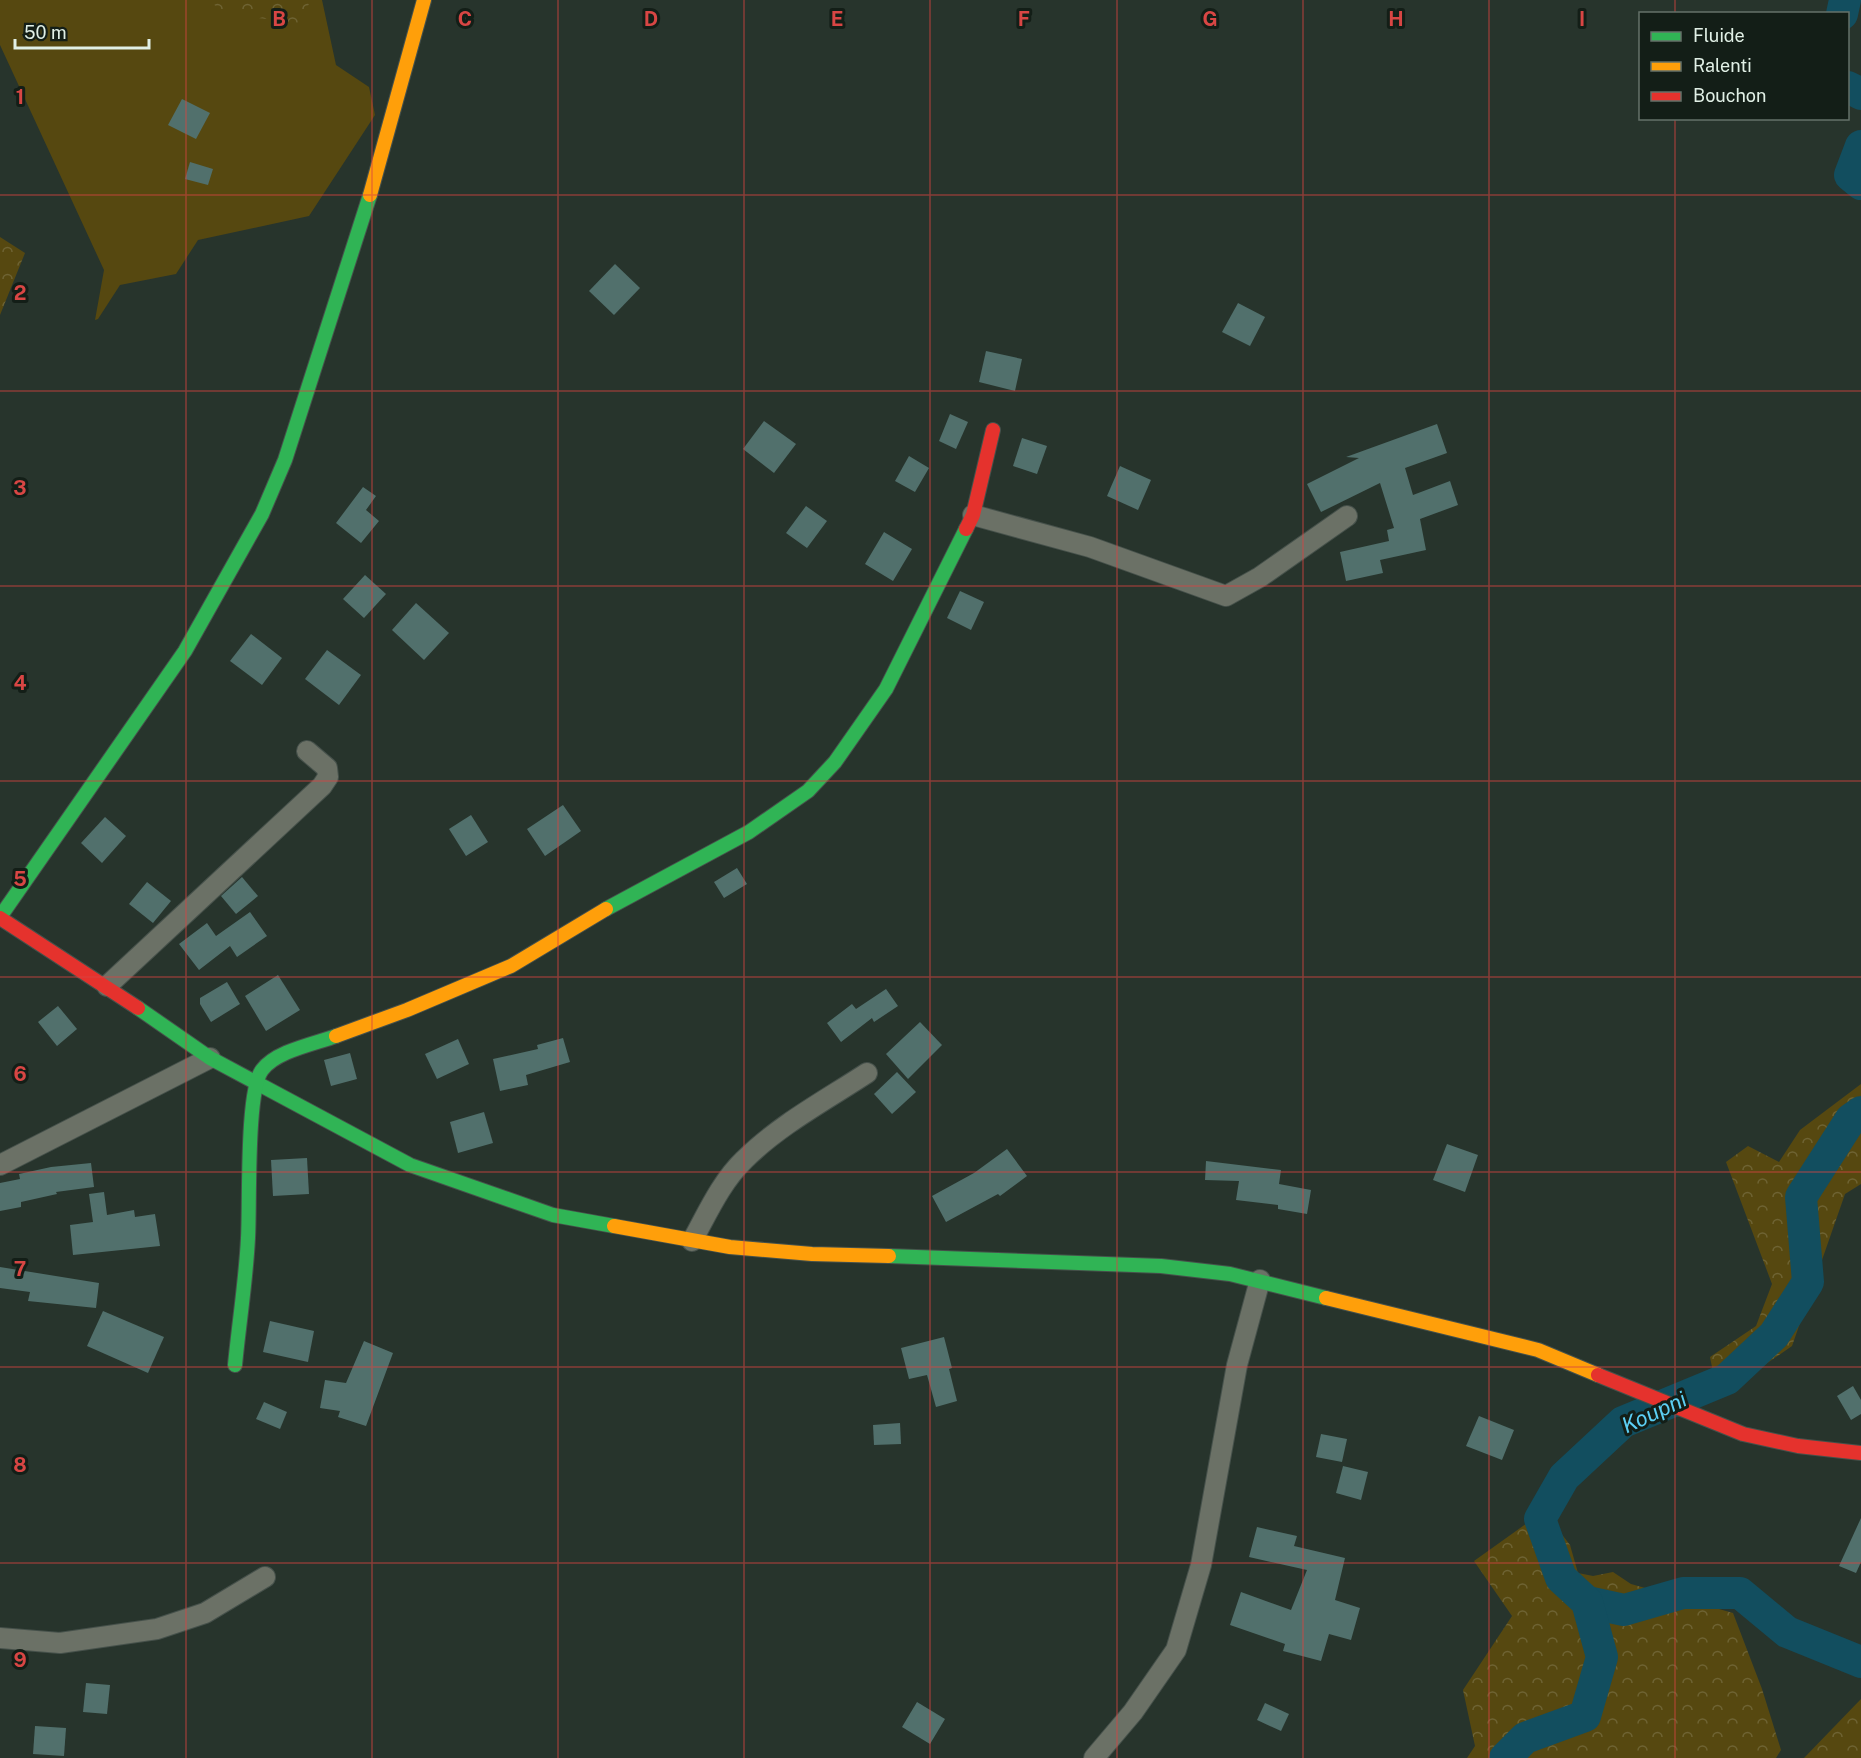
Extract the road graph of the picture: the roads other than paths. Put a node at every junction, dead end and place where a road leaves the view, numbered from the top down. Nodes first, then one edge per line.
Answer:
1 (424, 0) edge
2 (993, 430) dead end
3 (973, 515) junction
4 (1347, 516) dead end
5 (307, 751) dead end
6 (0, 918) edge
7 (107, 986) junction
8 (210, 1058) junction
9 (867, 1073) dead end
10 (256, 1084) junction
11 (0, 1165) edge
12 (692, 1241) junction
13 (1260, 1280) junction
14 (235, 1365) dead end
15 (1861, 1453) edge
16 (265, 1577) dead end
17 (0, 1638) edge
18 (1094, 1758) edge

1 - 6 street
2 - 3 street
3 - 4 street
3 - 10 street
5 - 7 street
6 - 7 street
7 - 8 street
8 - 10 street
8 - 11 street
9 - 12 street
10 - 12 street
10 - 14 street
12 - 13 street
13 - 15 street
13 - 18 street
16 - 17 street

